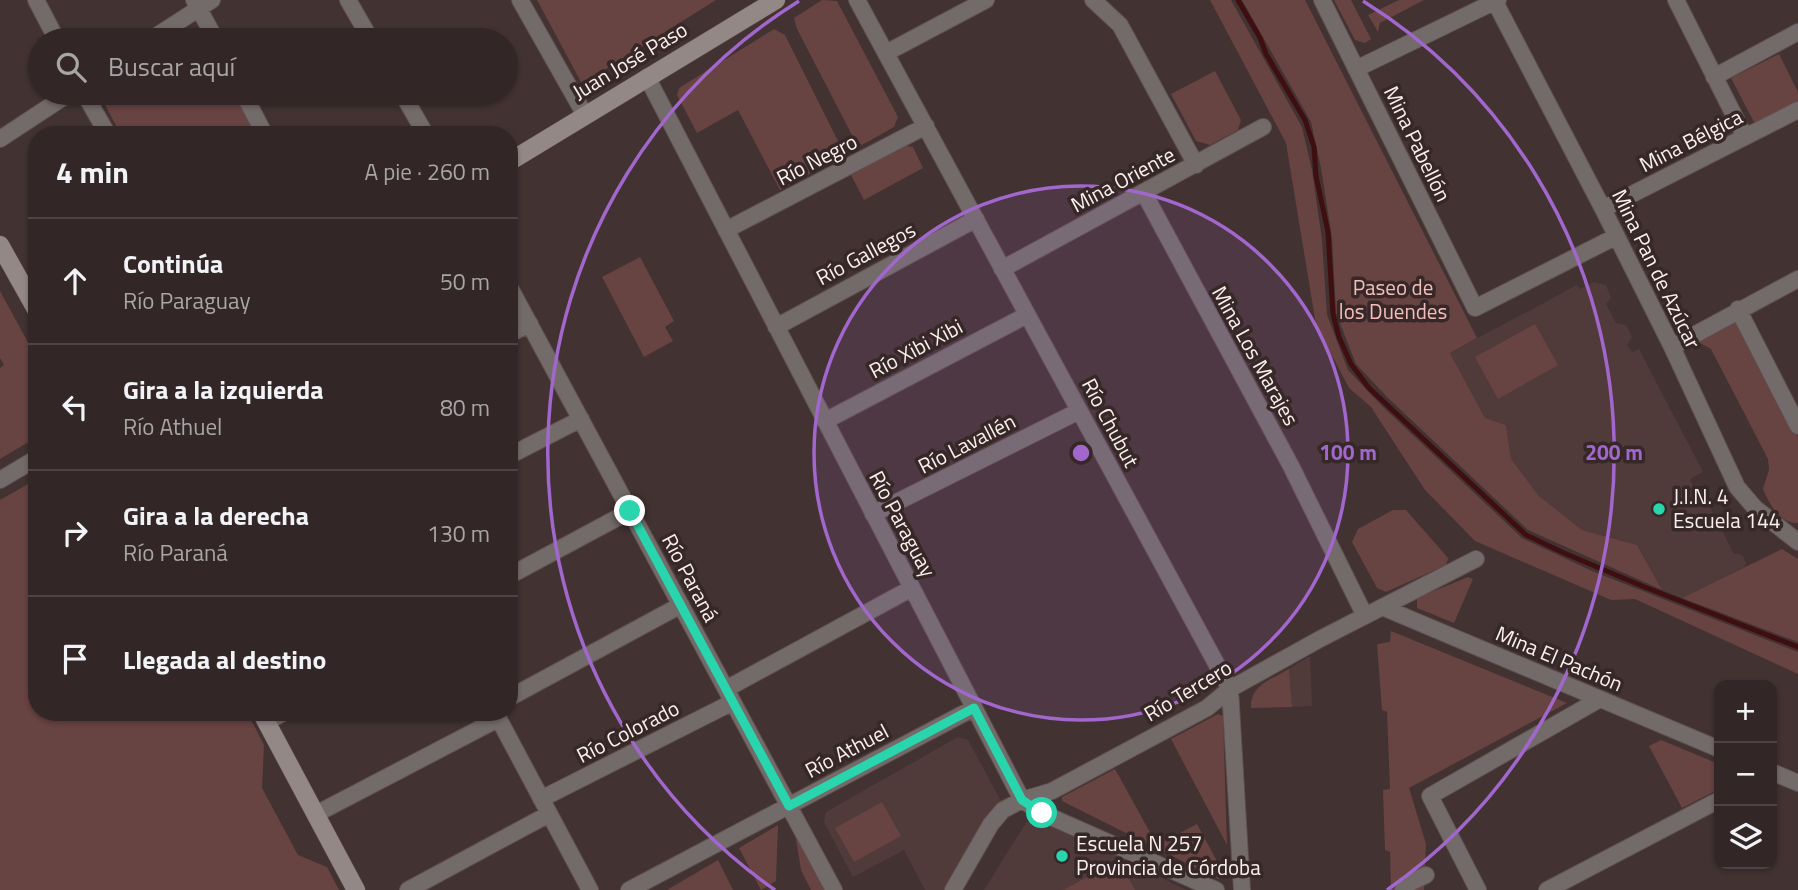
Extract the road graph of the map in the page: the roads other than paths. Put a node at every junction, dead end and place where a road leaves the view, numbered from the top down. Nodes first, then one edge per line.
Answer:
1 (36, 0) edge
2 (348, 0) edge
3 (520, 0) edge
4 (776, 0) edge
5 (858, 0) edge
6 (986, 0) edge
7 (1093, 0) edge
8 (1322, 0) edge
9 (1496, 0) edge
10 (1676, 0) edge
11 (202, 3) edge
12 (51, 28) edge
13 (167, 28) edge
14 (211, 28) edge
15 (365, 28) edge
16 (1798, 32) edge
17 (886, 53) junction
18 (1356, 69) junction
19 (647, 77) junction
20 (1714, 77) junction
21 (52, 105) edge
22 (91, 105) edge
23 (249, 105) edge
24 (409, 105) edge
25 (1798, 110) edge
26 (585, 115) junction
27 (103, 126) edge
28 (260, 126) edge
29 (421, 126) edge
30 (926, 126) junction
31 (1263, 127) dead end
32 (1745, 137) junction
33 (0, 139) edge
34 (518, 156) edge
35 (1196, 164) junction
36 (1144, 193) junction
37 (1603, 209) junction
38 (975, 219) junction
39 (726, 230) junction
40 (1615, 237) junction
41 (0, 245) edge
42 (1002, 269) junction
43 (1798, 279) edge
44 (28, 294) edge
45 (518, 302) edge
46 (1738, 309) junction
47 (1027, 315) junction
48 (530, 324) junction
49 (776, 327) junction
50 (518, 330) edge
51 (1672, 347) junction
52 (1079, 411) junction
53 (581, 419) junction
54 (825, 421) junction
55 (1798, 426) edge
56 (518, 451) edge
57 (28, 463) edge
58 (0, 480) edge
59 (630, 511) junction
60 (873, 514) junction
61 (1796, 537) edge
62 (1476, 559) dead end
63 (518, 571) edge
64 (912, 588) junction
65 (681, 605) junction
66 (1382, 607) junction
67 (1365, 615) junction
68 (1230, 690) junction
69 (518, 693) edge
70 (730, 696) junction
71 (1600, 699) junction
72 (974, 708) junction
73 (266, 721) edge
74 (487, 721) edge
75 (499, 721) edge
76 (1714, 747) edge
77 (1777, 774) edge
78 (1798, 783) edge
79 (1022, 800) junction
80 (1714, 803) edge
81 (789, 806) junction
82 (545, 807) junction
83 (316, 814) junction
84 (1426, 875) dead end
85 (356, 890) edge
86 (408, 890) edge
87 (590, 890) edge
88 (629, 890) edge
89 (834, 890) edge
90 (953, 890) edge
91 (1216, 890) edge
92 (1242, 890) edge
93 (1403, 890) edge
94 (1478, 890) edge
95 (1547, 890) edge

1 - 12 street
2 - 15 street
3 - 26 street
4 - 19 main road, Juan José Paso
5 - 17 street, Río Chubut
6 - 17 street
7 - 35 street
8 - 18 street, Mina Pabellón
9 - 18 street
9 - 37 street, Mina Pan de Azúcar
10 - 20 street
11 - 13 street
11 - 14 street
16 - 20 street
17 - 30 street, Río Chubut
18 - 40 street, Mina Pabellón
19 - 26 main road, Juan José Paso
19 - 39 street, Río Paraguay
20 - 32 street
21 - 33 street
22 - 27 street
23 - 28 street
24 - 29 street
25 - 32 street, Mina Bélgica
26 - 34 main road, Juan José Paso
30 - 38 street, Río Chubut
30 - 39 street, Río Negro
31 - 35 street, Mina Oriente
32 - 37 street, Mina Bélgica
35 - 36 street, Mina Oriente
36 - 42 street, Mina Oriente
36 - 67 street, Mina Los Marajes
37 - 40 street, Mina Pan de Azúcar
38 - 42 street, Río Chubut
38 - 49 street, Río Gallegos
39 - 49 street, Río Paraguay
40 - 51 street, Mina Pan de Azúcar
41 - 44 main road
42 - 47 street, Río Chubut
43 - 46 street
45 - 48 street, Río Paraná
46 - 51 street
46 - 55 street
47 - 52 street, Río Chubut
47 - 54 street, Río Xibi Xibi
48 - 50 street
48 - 53 street, Río Paraná
49 - 54 street, Río Paraguay
51 - 61 street, Mina Pan de Azúcar
52 - 60 street, Río Lavallén
52 - 68 street, Río Chubut
53 - 56 street
53 - 59 street, Río Paraná
54 - 60 street, Río Paraguay
57 - 58 street
59 - 63 street
59 - 65 street, Río Paraná
60 - 64 street, Río Paraguay
62 - 66 street, Río Tercero
64 - 70 street, Río Colorado
64 - 72 street, Río Paraguay
65 - 69 street
65 - 70 street, Río Paraná
66 - 67 street, Río Tercero
66 - 71 street, Mina El Pachón
67 - 68 street, Río Tercero
68 - 79 street, Río Tercero
68 - 92 street, Río Chubut
70 - 81 street, Río Paraná
70 - 82 street, Río Colorado
71 - 76 street, Mina El Pachón
71 - 94 street
72 - 79 street, Río Paraguay
72 - 81 street, Río Athuel
73 - 83 main road
74 - 83 street
75 - 82 street
77 - 78 street
79 - 90 street, Río Tercero
79 - 91 street
80 - 95 street
81 - 88 street, Río Athuel
81 - 89 street, Río Paraná
82 - 86 street, Río Colorado
82 - 87 street
83 - 85 main road
84 - 93 street

